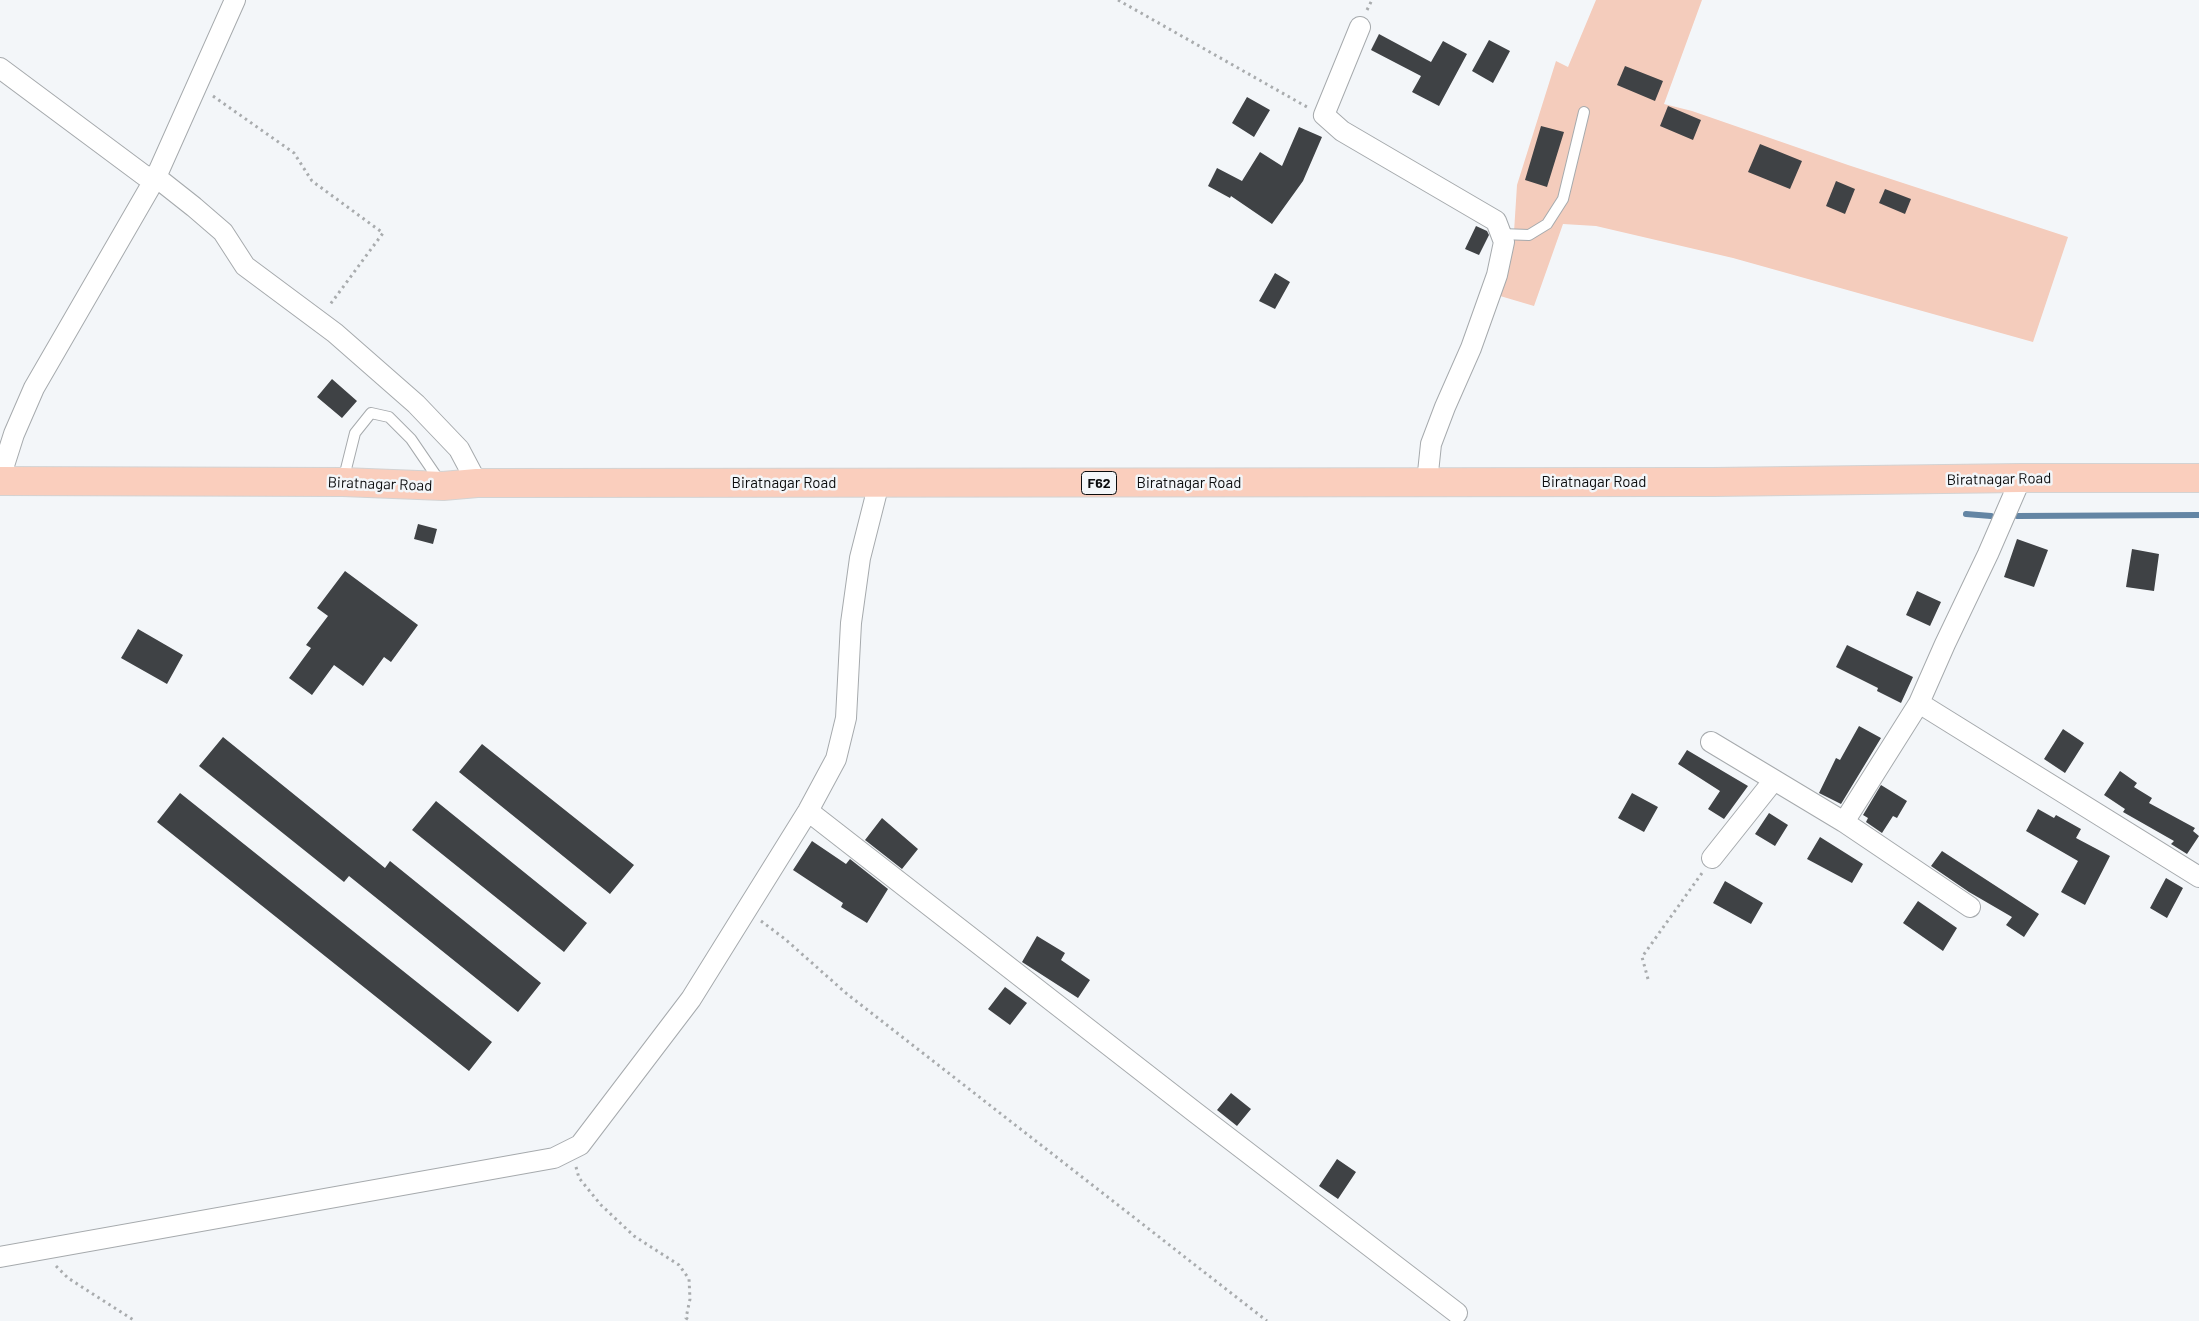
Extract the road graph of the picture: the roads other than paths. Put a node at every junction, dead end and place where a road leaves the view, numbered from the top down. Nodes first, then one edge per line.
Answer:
1 (235, 0) edge
2 (1360, 27) dead end
3 (0, 68) edge
4 (1584, 112) dead end
5 (156, 177) junction
6 (1501, 234) junction
7 (2021, 478) junction
8 (2199, 478) edge
9 (0, 479) edge
10 (343, 482) junction
11 (1427, 482) junction
12 (478, 483) junction
13 (879, 484) junction
14 (443, 486) junction
15 (1919, 703) junction
16 (1711, 742) dead end
17 (1774, 780) junction
18 (808, 811) junction
19 (1844, 822) junction
20 (1712, 858) road end
21 (2199, 877) edge
22 (1970, 907) dead end
23 (0, 1257) edge
24 (1457, 1313) dead end

1 - 5 street
2 - 6 street
3 - 5 street
4 - 6 lane
5 - 9 street
5 - 12 street
6 - 11 street
7 - 8 main road, Biratnagar Road / F62
7 - 11 main road, Biratnagar Road / F62
7 - 15 street
9 - 10 main road, Biratnagar Road / F62
10 - 14 main road, Biratnagar Road / F62
10 - 14 lane
11 - 13 main road, Biratnagar Road / F62
12 - 13 main road, Biratnagar Road / F62
12 - 14 main road, Biratnagar Road / F62
13 - 18 street
15 - 19 street
15 - 21 street
16 - 17 street
17 - 19 street
17 - 20 street
18 - 23 street
18 - 24 street
19 - 22 street

